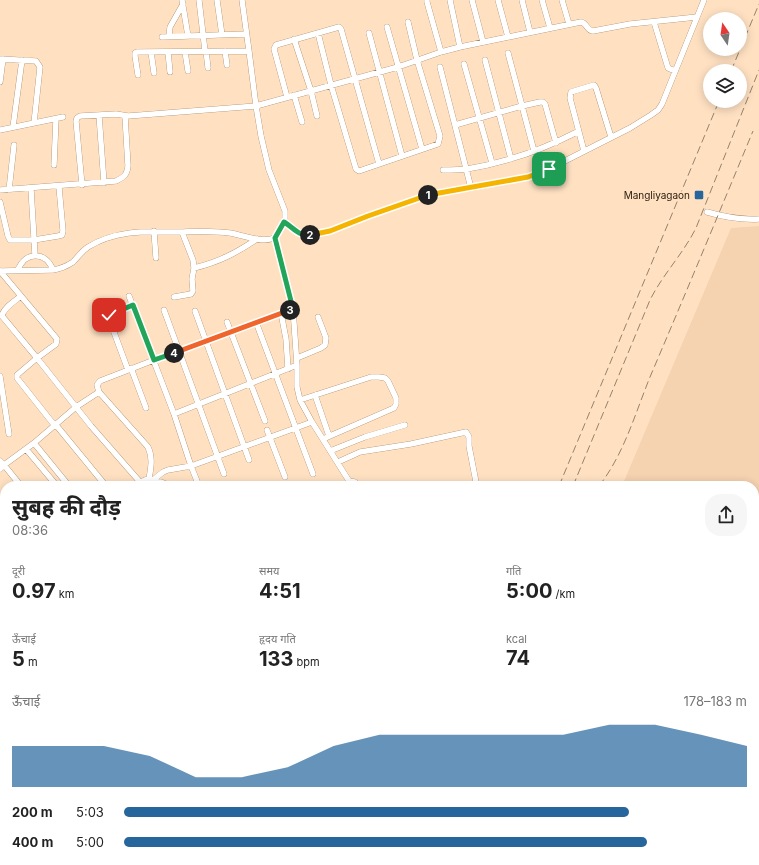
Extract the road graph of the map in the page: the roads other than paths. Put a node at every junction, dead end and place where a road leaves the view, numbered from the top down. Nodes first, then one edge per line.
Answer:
1 (199, 0) edge
2 (217, 0) edge
3 (242, 0) edge
4 (428, 0) edge
5 (450, 0) edge
6 (472, 0) edge
7 (498, 0) edge
8 (522, 0) edge
9 (542, 0) edge
10 (562, 0) edge
11 (704, 0) edge
12 (183, 2) edge
13 (697, 17) junction
14 (408, 22) dead end
15 (654, 22) junction
16 (569, 24) junction
17 (386, 27) dead end
18 (550, 28) junction
19 (318, 32) junction
20 (530, 32) junction
21 (369, 33) dead end
22 (246, 34) junction
23 (222, 35) junction
24 (162, 36) dead end
25 (169, 36) junction
26 (188, 36) junction
27 (204, 36) junction
28 (508, 37) junction
29 (294, 39) junction
30 (483, 42) junction
31 (460, 47) junction
32 (205, 51) junction
33 (225, 51) junction
34 (249, 51) junction
35 (151, 52) junction
36 (168, 52) junction
37 (185, 52) junction
38 (441, 52) junction
39 (508, 53) dead end
40 (2, 59) edge
41 (22, 60) junction
42 (417, 60) junction
43 (485, 60) dead end
44 (464, 64) dead end
45 (227, 65) dead end
46 (398, 67) junction
47 (440, 67) dead end
48 (208, 68) dead end
49 (188, 71) dead end
50 (675, 71) junction
51 (170, 72) dead end
52 (378, 72) junction
53 (154, 73) dead end
54 (138, 75) dead end
55 (356, 78) junction
56 (0, 82) edge
57 (331, 85) junction
58 (311, 91) junction
59 (294, 95) junction
60 (287, 97) junction
61 (256, 106) junction
62 (522, 106) junction
63 (499, 113) junction
64 (99, 115) junction
65 (129, 116) junction
66 (317, 116) dead end
67 (63, 117) dead end
68 (56, 119) junction
69 (478, 119) junction
70 (302, 122) dead end
71 (34, 123) junction
72 (455, 125) junction
73 (13, 127) junction
74 (0, 130) edge
75 (578, 132) junction
76 (611, 137) junction
77 (556, 143) junction
78 (14, 146) dead end
79 (422, 149) junction
80 (534, 151) junction
81 (584, 152) junction
82 (402, 156) junction
83 (511, 159) junction
84 (492, 163) junction
85 (379, 164) junction
86 (54, 165) dead end
87 (466, 169) junction
88 (442, 170) dead end
89 (104, 183) junction
90 (82, 185) junction
91 (59, 187) junction
92 (471, 188) junction
93 (31, 189) junction
94 (0, 190) edge
95 (9, 190) junction
96 (0, 202) edge
97 (707, 212) dead end
98 (759, 219) edge
99 (284, 222) junction
100 (154, 231) junction
101 (182, 232) junction
102 (275, 238) junction
103 (257, 239) junction
104 (34, 240) junction
105 (35, 256) junction
106 (156, 258) dead end
107 (194, 268) junction
108 (18, 270) junction
109 (54, 270) junction
110 (0, 271) edge
111 (21, 296) junction
112 (130, 296) dead end
113 (174, 297) dead end
114 (133, 305) junction
115 (293, 309) junction
116 (164, 310) dead end
117 (195, 311) dead end
118 (281, 313) junction
119 (318, 316) dead end
120 (227, 322) dead end
121 (256, 322) junction
122 (230, 332) junction
123 (206, 341) junction
124 (179, 351) junction
125 (37, 358) junction
126 (297, 358) junction
127 (154, 360) junction
128 (297, 365) junction
129 (130, 369) junction
130 (288, 369) junction
131 (276, 374) junction
132 (0, 376) edge
133 (251, 384) junction
134 (98, 389) junction
135 (225, 394) junction
136 (315, 395) junction
137 (300, 400) junction
138 (198, 405) junction
139 (76, 407) junction
140 (146, 408) dead end
141 (174, 414) junction
142 (265, 421) dead end
143 (312, 422) junction
144 (7, 423) junction
145 (0, 424) edge
146 (55, 425) junction
147 (405, 425) dead end
148 (296, 428) junction
149 (267, 430) dead end
150 (9, 434) dead end
151 (329, 436) junction
152 (270, 438) junction
153 (323, 439) junction
154 (34, 443) junction
155 (244, 447) junction
156 (26, 448) junction
157 (330, 451) junction
158 (218, 456) junction
159 (0, 460) edge
160 (249, 460) dead end
161 (338, 462) junction
162 (191, 466) junction
163 (2, 467) edge
164 (224, 474) dead end
165 (313, 474) dead end
166 (285, 477) dead end
167 (155, 479) edge
168 (16, 481) edge
169 (53, 481) edge
170 (65, 481) edge
171 (102, 481) edge
172 (136, 481) edge
173 (197, 481) edge
174 (349, 481) edge
175 (476, 481) edge

1 - 27 street
2 - 23 street
3 - 22 street
4 - 38 street
5 - 31 street
6 - 30 street
7 - 28 street
8 - 20 street
9 - 18 street
10 - 16 street
11 - 13 street
12 - 25 street
12 - 26 street
13 - 15 street
13 - 50 street
14 - 42 street
15 - 16 street
15 - 50 street
16 - 18 street
17 - 46 street
18 - 20 street
19 - 29 street
19 - 55 street
19 - 57 street
20 - 28 street
21 - 52 street
22 - 23 street
22 - 34 street
23 - 27 street
24 - 25 street
25 - 26 street
26 - 27 street
27 - 32 street
28 - 30 street
29 - 58 street
29 - 60 street
30 - 31 street
31 - 38 street
32 - 33 street
32 - 37 street
32 - 48 street
33 - 34 street
33 - 45 street
34 - 61 street
35 - 36 street
35 - 53 street
35 - 54 street
36 - 37 street
36 - 51 street
37 - 49 street
38 - 42 street
39 - 62 street
40 - 41 street
40 - 56 street
41 - 71 street
41 - 73 street
42 - 46 street
42 - 79 street
43 - 63 street
44 - 69 street
46 - 52 street
46 - 79 street
47 - 72 street
50 - 76 street
52 - 55 street
52 - 82 street
55 - 57 street
55 - 85 street
57 - 58 street
57 - 85 street
58 - 59 street
58 - 66 street
59 - 60 street
59 - 70 street
60 - 61 street
61 - 65 street
61 - 99 street
62 - 63 street
62 - 77 street
62 - 80 street
63 - 69 street
63 - 83 street
64 - 65 street
64 - 89 street
64 - 90 street
65 - 89 street
67 - 68 street
68 - 71 street
68 - 86 street
69 - 72 street
69 - 84 street
71 - 73 street
72 - 87 street
73 - 74 street
75 - 76 street
75 - 77 street
75 - 81 street
76 - 81 street
77 - 80 street
78 - 95 street
79 - 82 street
80 - 83 street
81 - 92 street
82 - 85 street
83 - 84 street
84 - 87 street
87 - 88 street
87 - 92 street
89 - 90 street
90 - 91 street
91 - 93 street
91 - 104 street
92 - 99 street
93 - 95 street
93 - 104 street
94 - 95 street
96 - 104 street
97 - 98 street
99 - 102 street
100 - 101 street
100 - 106 street
100 - 109 street
101 - 103 street
101 - 107 street
102 - 103 street
102 - 115 street
103 - 107 street
104 - 105 street
105 - 108 street
105 - 109 street
107 - 113 street
108 - 109 street
108 - 110 street
110 - 111 street
111 - 125 street
111 - 125 street
112 - 114 street
114 - 127 street
114 - 129 street
115 - 118 street
115 - 126 street
116 - 124 street
117 - 123 street
118 - 121 street
118 - 130 street
119 - 126 street
120 - 122 street
121 - 122 street
121 - 131 street
122 - 123 street
122 - 133 street
123 - 124 street
123 - 135 street
124 - 127 street
124 - 138 street
125 - 139 street
125 - 146 street
126 - 128 street
127 - 129 street
127 - 141 street
128 - 130 street
128 - 137 street
129 - 134 street
129 - 140 street
130 - 131 street
131 - 133 street
131 - 148 street
132 - 144 street
133 - 135 street
133 - 142 street
134 - 139 street
134 - 167 street
135 - 138 street
135 - 155 street
136 - 137 street
136 - 151 street
136 - 151 street
137 - 143 street
138 - 141 street
138 - 158 street
139 - 146 street
139 - 172 street
141 - 162 street
143 - 148 street
143 - 153 street
144 - 145 street
144 - 150 street
146 - 154 street
146 - 171 street
147 - 157 street
148 - 152 street
148 - 165 street
149 - 152 street
151 - 153 street
152 - 155 street
152 - 166 street
153 - 157 street
154 - 156 street
154 - 170 street
155 - 158 street
155 - 160 street
156 - 163 street
156 - 169 street
157 - 161 street
158 - 162 street
158 - 164 street
159 - 163 street
161 - 174 street
161 - 175 street
162 - 167 street
162 - 173 street
163 - 168 street

